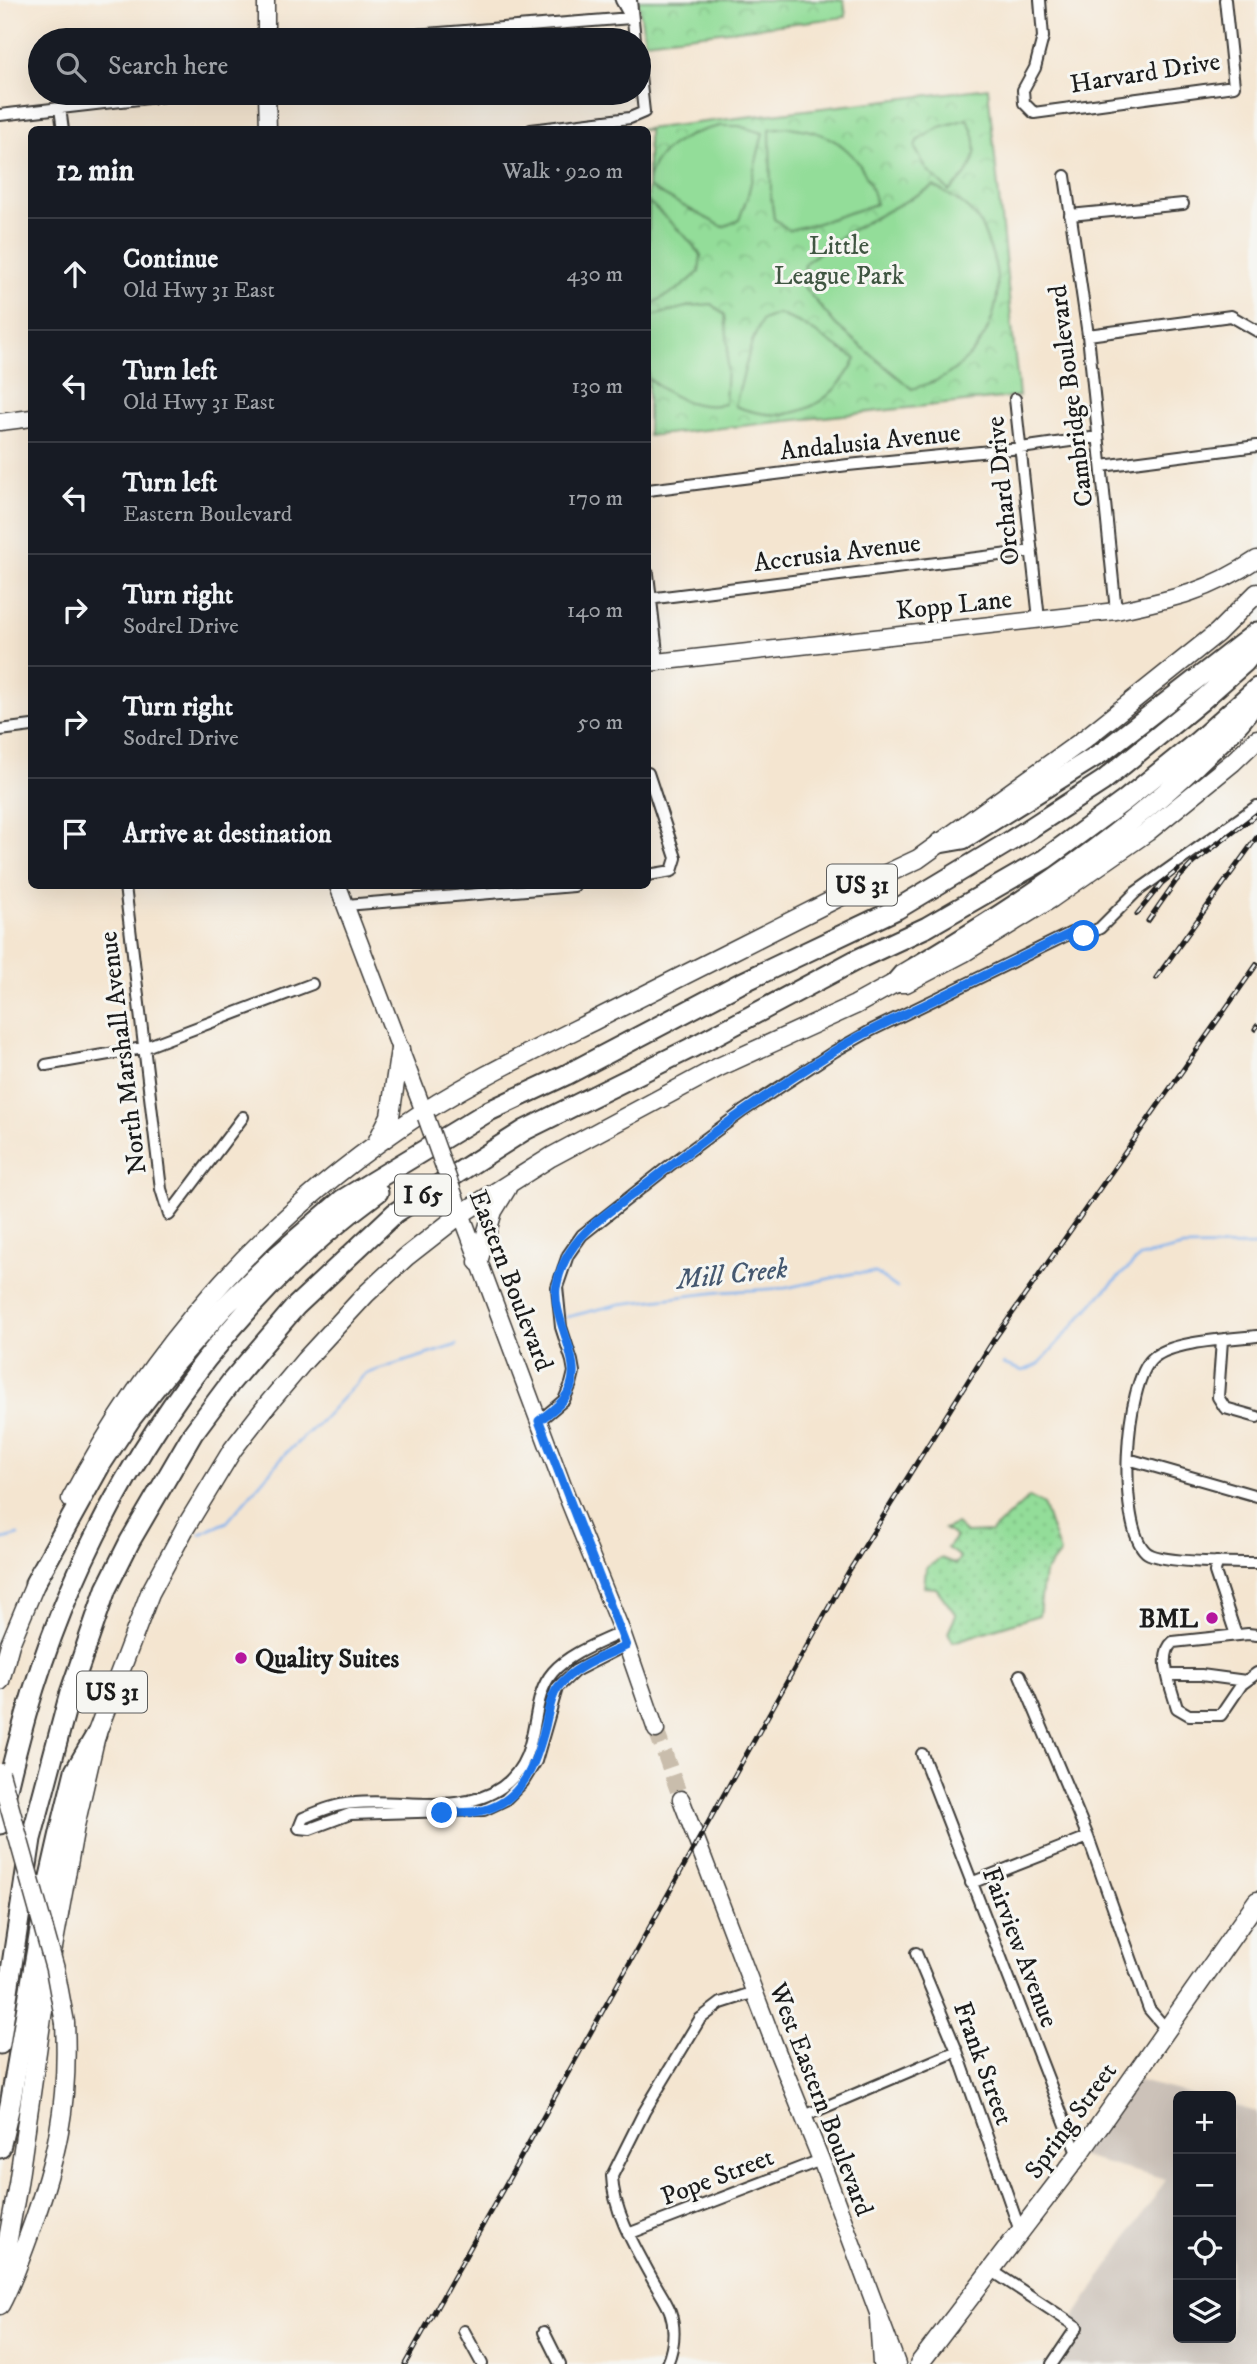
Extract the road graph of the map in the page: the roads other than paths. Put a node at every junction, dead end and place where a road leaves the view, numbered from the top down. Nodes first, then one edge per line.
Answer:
1 (266, 0) edge
2 (621, 0) edge
3 (631, 0) edge
4 (1040, 0) edge
5 (1225, 0) edge
6 (631, 18) junction
7 (266, 28) edge
8 (504, 28) edge
9 (633, 28) edge
10 (86, 105) edge
11 (267, 105) edge
12 (643, 105) edge
13 (60, 108) junction
14 (0, 115) edge
15 (62, 126) edge
16 (268, 126) edge
17 (564, 126) edge
18 (1065, 176) dead end
19 (1183, 204) dead end
20 (1070, 215) junction
21 (1257, 331) edge
22 (1088, 335) junction
23 (1015, 399) dead end
24 (28, 418) edge
25 (0, 422) edge
26 (1098, 437) junction
27 (1257, 446) edge
28 (1021, 448) junction
29 (1102, 466) junction
30 (651, 490) edge
31 (1032, 551) junction
32 (1257, 559) edge
33 (1257, 593) edge
34 (651, 598) edge
35 (1116, 611) junction
36 (1039, 619) junction
37 (651, 630) edge
38 (1257, 632) edge
39 (1257, 648) edge
40 (653, 662) edge
41 (1257, 688) edge
42 (1257, 699) edge
43 (28, 726) edge
44 (0, 730) edge
45 (1257, 739) edge
46 (651, 782) edge
47 (1257, 806) edge
48 (940, 844) junction
49 (651, 874) edge
50 (125, 889) edge
51 (339, 889) edge
52 (539, 889) edge
53 (346, 905) junction
54 (895, 983) junction
55 (312, 984) dead end
56 (143, 1048) junction
57 (400, 1049) junction
58 (46, 1065) dead end
59 (489, 1111) junction
60 (425, 1115) junction
61 (243, 1117) dead end
62 (372, 1148) junction
63 (510, 1182) junction
64 (459, 1208) junction
65 (478, 1262) junction
66 (1257, 1336) edge
67 (1222, 1340) junction
68 (1257, 1417) edge
69 (539, 1421) junction
70 (1128, 1460) junction
71 (1257, 1496) edge
72 (1217, 1562) junction
73 (1257, 1563) edge
74 (35, 1583) junction
75 (1236, 1635) junction
76 (1257, 1635) edge
77 (624, 1639) junction
78 (1257, 1674) edge
79 (1020, 1675) dead end
80 (1169, 1675) junction
81 (0, 1681) edge
82 (1252, 1684) edge
83 (656, 1730) tunnel mouth
84 (96, 1735) junction
85 (922, 1754) dead end
86 (0, 1773) edge
87 (681, 1799) tunnel mouth
88 (0, 1824) edge
89 (1088, 1837) junction
90 (971, 1883) junction
91 (1257, 1902) edge
92 (916, 1953) dead end
93 (755, 1992) junction
94 (1167, 2030) junction
95 (0, 2044) edge
96 (957, 2051) junction
97 (804, 2116) junction
98 (0, 2148) edge
99 (1078, 2156) junction
100 (821, 2160) junction
101 (1020, 2231) junction
102 (628, 2234) junction
103 (991, 2270) junction
104 (0, 2283) edge
105 (0, 2305) edge
106 (879, 2319) junction
107 (464, 2331) dead end
108 (544, 2332) dead end
109 (482, 2364) edge
110 (560, 2364) edge
111 (667, 2364) edge
112 (882, 2364) edge
113 (897, 2364) edge
114 (919, 2364) edge
115 (1052, 2364) edge

1 - 7 main road
2 - 6 street
3 - 6 street
4 - 5 street, Harvard Drive
6 - 8 street
6 - 9 street
10 - 13 street
11 - 16 main road
12 - 17 street
13 - 14 street
13 - 15 street
18 - 20 street, Cambridge Boulevard
19 - 20 street
20 - 22 street, Cambridge Boulevard
21 - 22 street
22 - 26 street, Cambridge Boulevard
23 - 28 street, Orchard Drive
24 - 25 main road
26 - 28 street, Andalusia Avenue
26 - 29 street, Cambridge Boulevard
27 - 29 street
28 - 30 street, Andalusia Avenue
28 - 31 street, Orchard Drive
29 - 35 street, Cambridge Boulevard
31 - 34 street, Accrusia Avenue
31 - 36 street, Orchard Drive
32 - 35 main road, Kopp Lane
33 - 48 main road, US 31
35 - 36 main road, Kopp Lane
36 - 40 main road, Kopp Lane
37 - 40 street
38 - 48 highway
39 - 59 highway, I 65
41 - 95 highway, I 65
42 - 54 highway
43 - 44 street
45 - 54 main road, US 31
46 - 49 street
47 - 69 street
48 - 60 main road, US 31
50 - 56 street, North Marshall Avenue
51 - 53 main road, Eastern Boulevard
52 - 53 street
53 - 57 main road, Eastern Boulevard
54 - 63 main road, US 31
55 - 56 street
56 - 58 street
56 - 61 street, North Marshall Avenue
57 - 60 main road, Eastern Boulevard
57 - 62 main road
59 - 74 highway
59 - 88 highway, I 65
60 - 62 main road, US 31
60 - 64 main road, Eastern Boulevard, bridge
62 - 74 main road, US 31
63 - 64 main road, US 31
63 - 65 main road
64 - 65 main road, Eastern Boulevard
64 - 84 main road, US 31
65 - 69 main road, Eastern Boulevard
66 - 67 street
67 - 68 street
67 - 70 street
69 - 77 main road, Eastern Boulevard
70 - 71 street
70 - 72 street
72 - 73 street
72 - 75 street
74 - 81 main road, US 31
75 - 76 street
75 - 80 street
77 - 77 street
77 - 83 main road, Eastern Boulevard
78 - 82 street
79 - 89 street
80 - 82 street
80 - 82 street
84 - 98 highway
84 - 104 main road, US 31
85 - 90 street, Fairview Avenue
86 - 105 main road, bridge
87 - 93 main road, West Eastern Boulevard
89 - 90 street
89 - 94 street
90 - 99 street, Fairview Avenue
91 - 94 main road, Spring Street
92 - 96 street, Frank Street
93 - 97 main road, West Eastern Boulevard
93 - 102 street
94 - 99 main road, Spring Street
96 - 97 street
96 - 101 street, Frank Street
97 - 100 main road, West Eastern Boulevard
99 - 101 main road, Spring Street
100 - 102 street, Pope Street
100 - 106 main road, West Eastern Boulevard
101 - 103 main road, Spring Street
102 - 111 street
103 - 114 main road, Spring Street
103 - 115 street
106 - 112 main road
106 - 113 main road, West Eastern Boulevard
107 - 109 street
108 - 110 street

